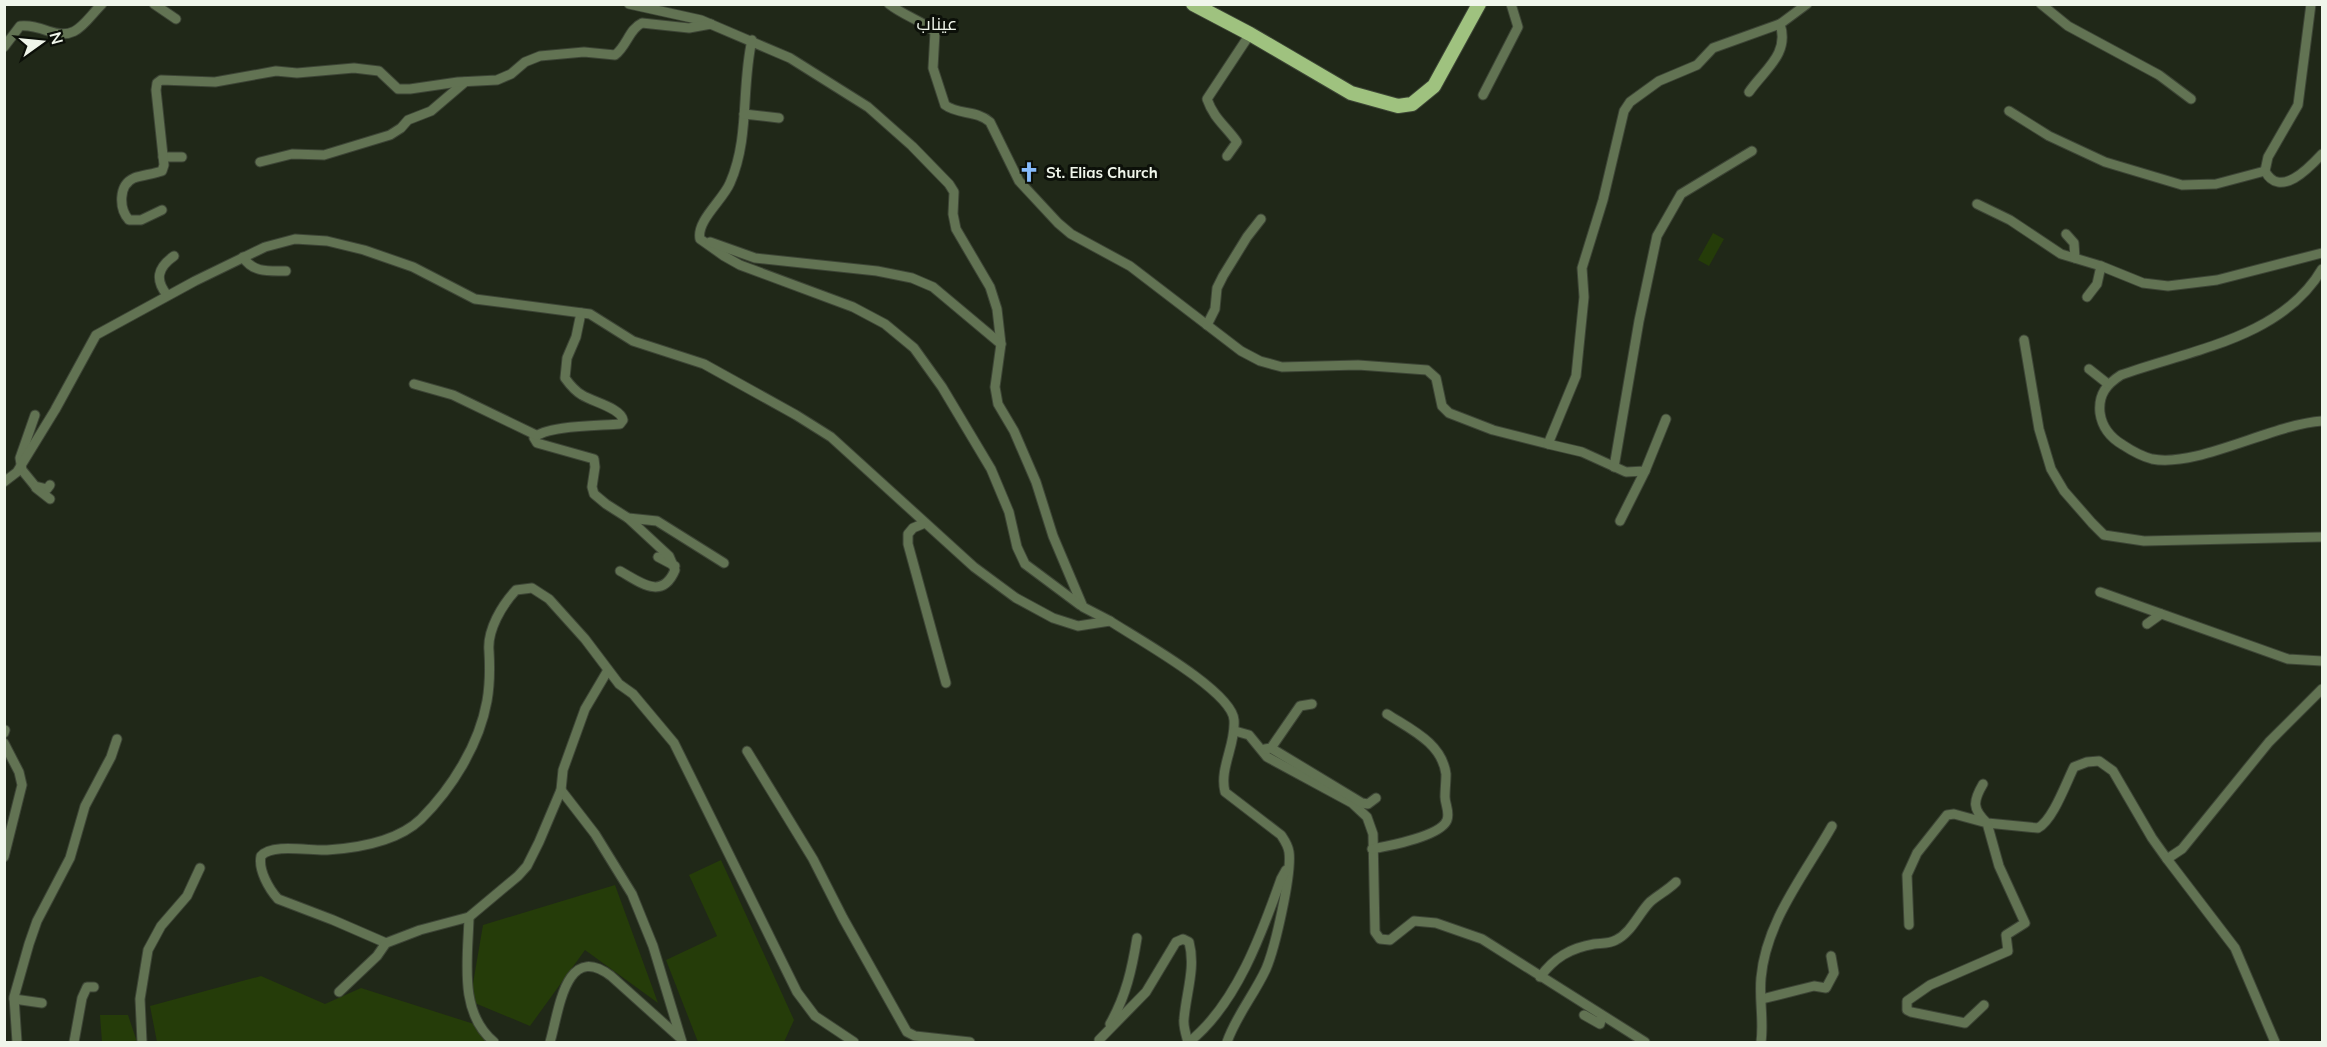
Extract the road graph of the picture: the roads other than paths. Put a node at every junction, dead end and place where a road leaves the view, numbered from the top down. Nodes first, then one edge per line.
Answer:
1 (102, 4) edge
2 (154, 4) edge
3 (629, 4) edge
4 (888, 4) edge
5 (1194, 4) edge
6 (1479, 4) edge
7 (1511, 4) edge
8 (1807, 4) edge
9 (2041, 4) edge
10 (2311, 4) edge
11 (176, 19) dead end
12 (711, 24) junction
13 (1780, 24) junction
14 (1250, 34) junction
15 (752, 40) junction
16 (4, 47) edge
17 (465, 82) junction
18 (1749, 92) dead end
19 (1483, 95) dead end
20 (2191, 99) dead end
21 (2009, 111) dead end
22 (744, 114) junction
23 (779, 118) dead end
24 (1752, 151) dead end
25 (2322, 154) edge
26 (1227, 156) dead end
27 (163, 157) junction
28 (182, 158) dead end
29 (260, 162) dead end
30 (2265, 171) junction
31 (1977, 204) dead end
32 (162, 210) dead end
33 (1261, 219) dead end
34 (2066, 234) dead end
35 (700, 238) junction
36 (2322, 253) edge
37 (174, 256) dead end
38 (243, 257) junction
39 (2075, 258) junction
40 (2101, 266) junction
41 (2322, 269) edge
42 (286, 271) dead end
43 (167, 295) junction
44 (2087, 297) dead end
45 (581, 313) junction
46 (1207, 324) junction
47 (2024, 340) dead end
48 (1001, 344) junction
49 (2089, 369) dead end
50 (414, 384) dead end
51 (2108, 384) junction
52 (35, 416) dead end
53 (1665, 419) dead end
54 (2322, 422) edge
55 (536, 435) junction
56 (1548, 444) junction
57 (20, 466) junction
58 (1614, 467) junction
59 (1644, 471) junction
60 (4, 482) edge
61 (50, 485) dead end
62 (35, 486) junction
63 (50, 500) dead end
64 (628, 518) junction
65 (1620, 521) dead end
66 (924, 523) junction
67 (2322, 537) edge
68 (658, 557) dead end
69 (724, 563) dead end
70 (675, 566) junction
71 (620, 571) dead end
72 (2100, 592) dead end
73 (1083, 607) junction
74 (2161, 614) junction
75 (1110, 621) junction
76 (2147, 624) dead end
77 (2322, 661) edge
78 (608, 670) junction
79 (946, 683) dead end
80 (2322, 689) edge
81 (1312, 704) dead end
82 (1387, 714) dead end
83 (1235, 731) junction
84 (117, 739) dead end
85 (4, 743) edge
86 (1260, 747) junction
87 (1271, 748) junction
88 (747, 751) dead end
89 (1983, 784) dead end
90 (561, 790) junction
91 (1376, 798) dead end
92 (1987, 823) junction
93 (1832, 826) dead end
94 (1372, 849) junction
95 (4, 857) edge
96 (2167, 859) junction
97 (200, 868) dead end
98 (1287, 868) junction
99 (1676, 882) dead end
100 (469, 917) junction
101 (1909, 926) dead end
102 (1137, 938) dead end
103 (386, 944) junction
104 (1831, 956) dead end
105 (1540, 977) junction
106 (94, 987) dead end
107 (339, 992) dead end
108 (14, 999) junction
109 (1761, 999) junction
110 (42, 1003) dead end
111 (1984, 1005) dead end
112 (1584, 1015) dead end
113 (1602, 1016) junction
114 (680, 1040) edge
115 (1098, 1041) edge
116 (17, 1042) edge
117 (74, 1042) edge
118 (142, 1042) edge
119 (494, 1042) edge
120 (550, 1042) edge
121 (854, 1042) edge
122 (970, 1042) edge
123 (1189, 1042) edge
124 (1227, 1042) edge
125 (1645, 1042) edge
126 (1761, 1042) edge
127 (2275, 1042) edge

1 - 16 street
2 - 11 street
3 - 12 street
4 - 46 street
5 - 14 main road
6 - 14 main road
7 - 19 street
8 - 13 street
9 - 20 street
10 - 30 street
12 - 15 street
12 - 17 street
13 - 18 street
13 - 56 street
14 - 26 street
15 - 22 street
15 - 48 street
17 - 27 street
17 - 29 street
21 - 30 street
22 - 23 street
22 - 35 street
24 - 58 street
25 - 30 street
27 - 28 street
27 - 32 street
31 - 39 street
33 - 46 street
34 - 39 street
35 - 48 street
35 - 73 street
36 - 40 street
37 - 43 street
38 - 42 street
38 - 43 street
38 - 45 street
39 - 40 street
40 - 44 street
41 - 51 street
43 - 57 street
45 - 55 street
45 - 66 street
46 - 56 street
47 - 67 street
48 - 73 street
49 - 51 street
50 - 55 street
51 - 54 street
52 - 57 street
53 - 59 street
55 - 64 street
56 - 58 street
57 - 60 street
57 - 62 street
58 - 59 street
59 - 65 street
61 - 62 street
62 - 63 street
64 - 69 street
64 - 70 street
66 - 75 street
66 - 79 street
68 - 70 street
70 - 71 street
72 - 74 street
73 - 75 street
74 - 76 street
74 - 77 street
75 - 83 street
78 - 90 street
78 - 103 street
78 - 121 street
80 - 96 street
81 - 87 street
82 - 94 street
83 - 86 street
83 - 98 street
84 - 108 street
85 - 95 street
86 - 87 street
86 - 94 street
87 - 91 street
88 - 122 street
89 - 92 street
90 - 100 street
90 - 114 street
92 - 96 street
92 - 101 street
92 - 111 street
93 - 109 street
94 - 105 street
96 - 127 street
97 - 118 street
98 - 123 street
98 - 124 street
99 - 105 street
100 - 103 street
100 - 119 street
102 - 115 street
103 - 107 street
104 - 109 street
105 - 113 street
106 - 117 street
108 - 110 street
108 - 116 street
109 - 126 street
112 - 113 street
113 - 125 street
114 - 120 street
115 - 123 street

